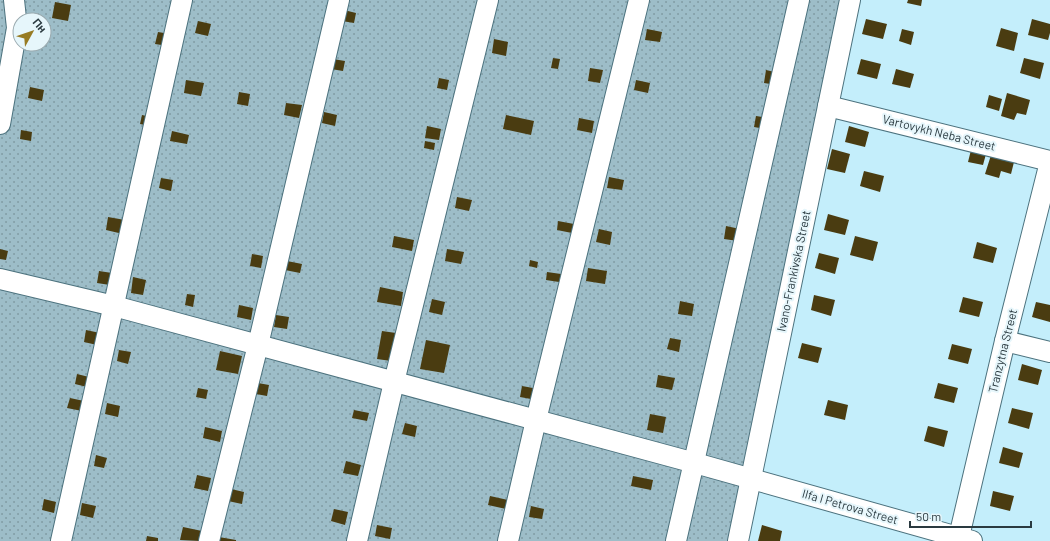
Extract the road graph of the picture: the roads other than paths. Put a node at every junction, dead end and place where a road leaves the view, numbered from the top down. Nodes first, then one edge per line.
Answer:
1 (14, 0) edge
2 (182, 0) edge
3 (339, 0) edge
4 (488, 0) edge
5 (639, 0) edge
6 (799, 0) edge
7 (850, 0) edge
8 (828, 106) junction
9 (0, 124) edge
10 (1050, 161) edge
11 (0, 279) edge
12 (114, 306) junction
13 (1005, 341) junction
14 (258, 345) junction
15 (1050, 352) edge
16 (394, 382) junction
17 (536, 420) junction
18 (695, 463) junction
19 (751, 479) junction
20 (963, 540) edge
21 (61, 541) edge
22 (209, 541) edge
23 (357, 541) edge
24 (508, 541) edge
25 (676, 541) edge
26 (738, 541) edge

1 - 9 street
2 - 12 street
3 - 14 street
4 - 16 street
5 - 17 street
6 - 18 street
7 - 8 street, Ivano-Frankivska Street
8 - 10 street, Vartovykh Neba Street
8 - 19 street, Ivano-Frankivska Street
10 - 13 street, Tranzytna Street
11 - 12 street, Ilfa I Petrova Street
12 - 14 street, Ilfa I Petrova Street
12 - 21 street
13 - 15 street
13 - 20 street, Tranzytna Street
14 - 16 street, Ilfa I Petrova Street
14 - 22 street
16 - 17 street, Ilfa I Petrova Street
16 - 23 street
17 - 18 street, Ilfa I Petrova Street
17 - 24 street
18 - 19 street, Ilfa I Petrova Street
18 - 25 street
19 - 20 street, Ilfa I Petrova Street
19 - 26 street, Ivano-Frankivska Street

